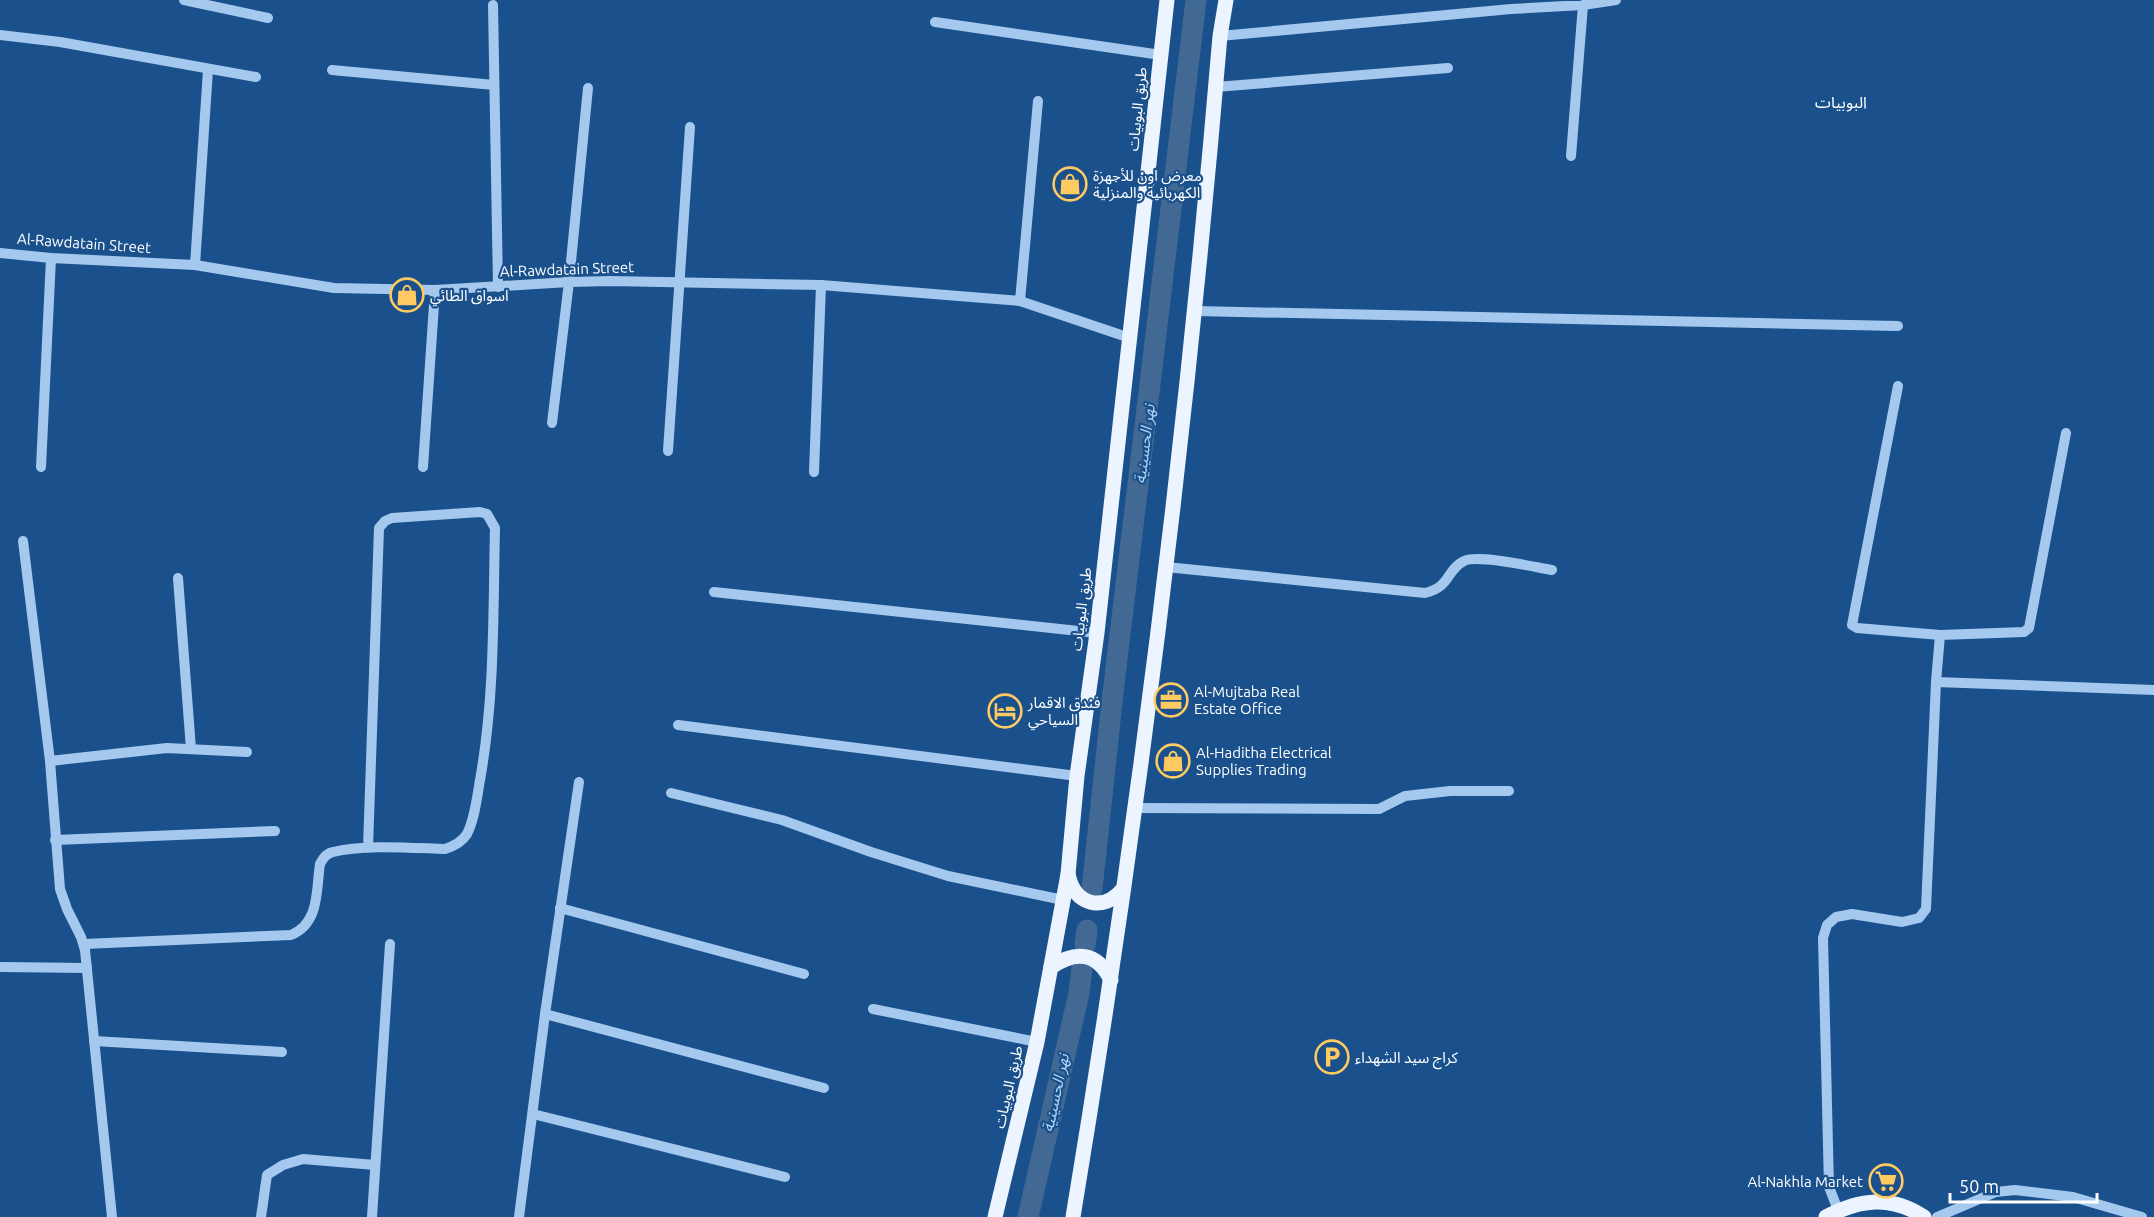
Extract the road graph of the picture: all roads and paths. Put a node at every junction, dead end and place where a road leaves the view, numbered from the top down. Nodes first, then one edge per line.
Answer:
1 (184, 0) edge
2 (1167, 0) edge
3 (1226, 0) edge
4 (1616, 0) edge
5 (493, 4) dead end
6 (1583, 5) junction
7 (268, 18) dead end
8 (935, 22) dead end
9 (0, 35) edge
10 (1220, 36) junction
11 (1161, 55) junction
12 (1448, 68) dead end
13 (208, 70) junction
14 (332, 70) dead end
15 (256, 77) dead end
16 (494, 85) junction
17 (1216, 87) junction
18 (588, 88) dead end
19 (1038, 100) dead end
20 (690, 127) dead end
21 (1571, 156) dead end
22 (0, 253) edge
23 (51, 258) junction
24 (195, 265) junction
25 (681, 281) junction
26 (569, 282) junction
27 (821, 285) junction
28 (498, 286) junction
29 (435, 290) junction
30 (1020, 301) junction
31 (1195, 310) junction
32 (1898, 326) dead end
33 (1130, 338) junction
34 (1898, 386) dead end
35 (552, 423) dead end
36 (2066, 433) dead end
37 (668, 452) dead end
38 (41, 467) dead end
39 (423, 467) dead end
40 (814, 472) dead end
41 (23, 541) dead end
42 (1166, 567) junction
43 (1552, 570) dead end
44 (178, 578) dead end
45 (714, 592) dead end
46 (1097, 633) junction
47 (1940, 635) junction
48 (1936, 682) junction
49 (2154, 690) edge
50 (678, 725) dead end
51 (191, 749) junction
52 (247, 752) dead end
53 (50, 761) junction
54 (1077, 776) junction
55 (579, 782) dead end
56 (1509, 791) dead end
57 (671, 793) dead end
58 (1133, 808) junction
59 (274, 831) dead end
60 (55, 840) junction
61 (368, 848) junction
62 (1068, 874) junction
63 (1123, 889) junction
64 (1064, 900) junction
65 (560, 908) junction
66 (84, 944) junction
67 (390, 944) dead end
68 (0, 967) edge
69 (1051, 967) junction
70 (87, 968) junction
71 (804, 974) dead end
72 (1111, 980) junction
73 (873, 1009) dead end
74 (545, 1014) junction
75 (94, 1041) junction
76 (1037, 1042) junction
77 (282, 1052) dead end
78 (824, 1088) dead end
79 (533, 1114) junction
80 (375, 1165) junction
81 (785, 1177) dead end
82 (1832, 1214) edge
83 (112, 1217) edge
84 (261, 1217) edge
85 (372, 1217) edge
86 (519, 1217) edge
87 (995, 1217) edge
88 (1073, 1217) edge
89 (1924, 1217) edge
90 (1937, 1217) edge
91 (2142, 1217) edge

1 - 7 street
2 - 11 main road, طريق البوبيات
3 - 10 main road
4 - 6 street
5 - 16 street
6 - 10 street
6 - 21 street
8 - 11 street
9 - 13 street
10 - 17 main road
11 - 33 main road, طريق البوبيات
12 - 17 street
13 - 15 street
13 - 24 street
14 - 16 street
16 - 28 street
17 - 31 main road
18 - 26 street
19 - 30 street
20 - 25 street
22 - 23 street, Al-Rawdatain Street
23 - 24 street, Al-Rawdatain Street
23 - 38 street
24 - 29 street, Al-Rawdatain Street
25 - 26 street, Al-Rawdatain Street
25 - 27 street, Al-Rawdatain Street
25 - 37 street
26 - 28 street, Al-Rawdatain Street
26 - 35 street
27 - 30 street, Al-Rawdatain Street
27 - 40 street
28 - 29 street, Al-Rawdatain Street
29 - 39 street
30 - 33 street, Al-Rawdatain Street
31 - 32 street
31 - 42 main road
33 - 46 main road, طريق البوبيات
34 - 47 street
36 - 47 street
41 - 53 street
42 - 43 street
42 - 58 main road
44 - 51 street
45 - 46 street
46 - 54 main road, طريق البوبيات
47 - 48 street
48 - 49 street
48 - 82 street
50 - 54 street
51 - 52 street
51 - 53 street
53 - 60 street
54 - 62 main road, طريق البوبيات
55 - 65 street
56 - 58 street
57 - 64 street
58 - 63 main road
59 - 60 street
60 - 66 street
61 - 61 street
61 - 66 street
62 - 63 main road
62 - 64 main road, طريق البوبيات
63 - 72 main road
64 - 69 main road, طريق البوبيات
65 - 71 street
65 - 74 street
66 - 70 street
67 - 80 street
68 - 70 street
69 - 72 main road
69 - 76 main road, طريق البوبيات
70 - 75 street
72 - 88 main road
73 - 76 street
74 - 78 street
74 - 79 street
75 - 77 street
75 - 83 street
76 - 87 main road, طريق البوبيات
79 - 81 street
79 - 86 street
80 - 84 street
80 - 85 street
82 - 89 main road
90 - 91 street

